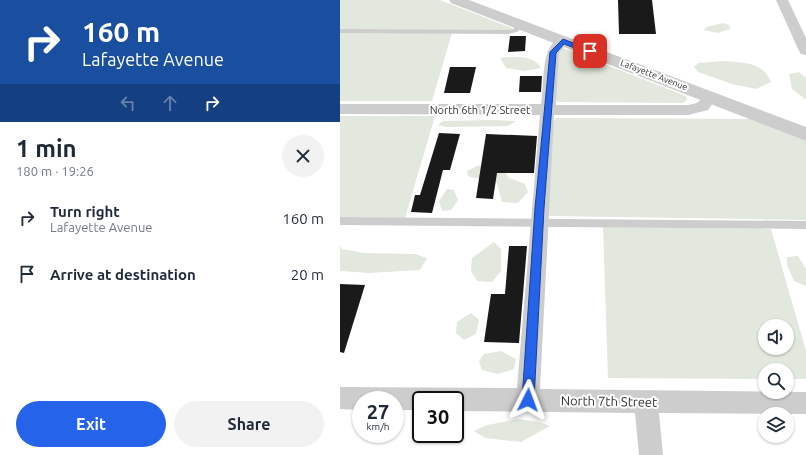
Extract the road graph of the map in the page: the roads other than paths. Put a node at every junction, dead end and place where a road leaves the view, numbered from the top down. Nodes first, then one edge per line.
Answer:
1 (456, 0) edge
2 (782, 0) edge
3 (522, 25) junction
4 (340, 31) edge
5 (563, 41) junction
6 (806, 51) edge
7 (710, 97) junction
8 (340, 109) edge
9 (547, 110) junction
10 (806, 134) edge
11 (340, 221) edge
12 (538, 223) junction
13 (806, 225) edge
14 (340, 398) edge
15 (528, 400) junction
16 (646, 401) junction
17 (806, 403) edge
18 (651, 455) edge

1 - 3 street, Lafayette Avenue
2 - 6 street
3 - 4 lane
3 - 5 street, Lafayette Avenue
5 - 7 street, Lafayette Avenue
5 - 9 street
7 - 9 street, North 6th 1/2 Street
7 - 10 street, Lafayette Avenue
8 - 9 street, North 6th 1/2 Street
9 - 12 street
11 - 12 lane
12 - 13 lane
12 - 15 street
14 - 15 street, North 7th Street
15 - 16 street, North 7th Street
16 - 17 street, North 7th Street
16 - 18 street

